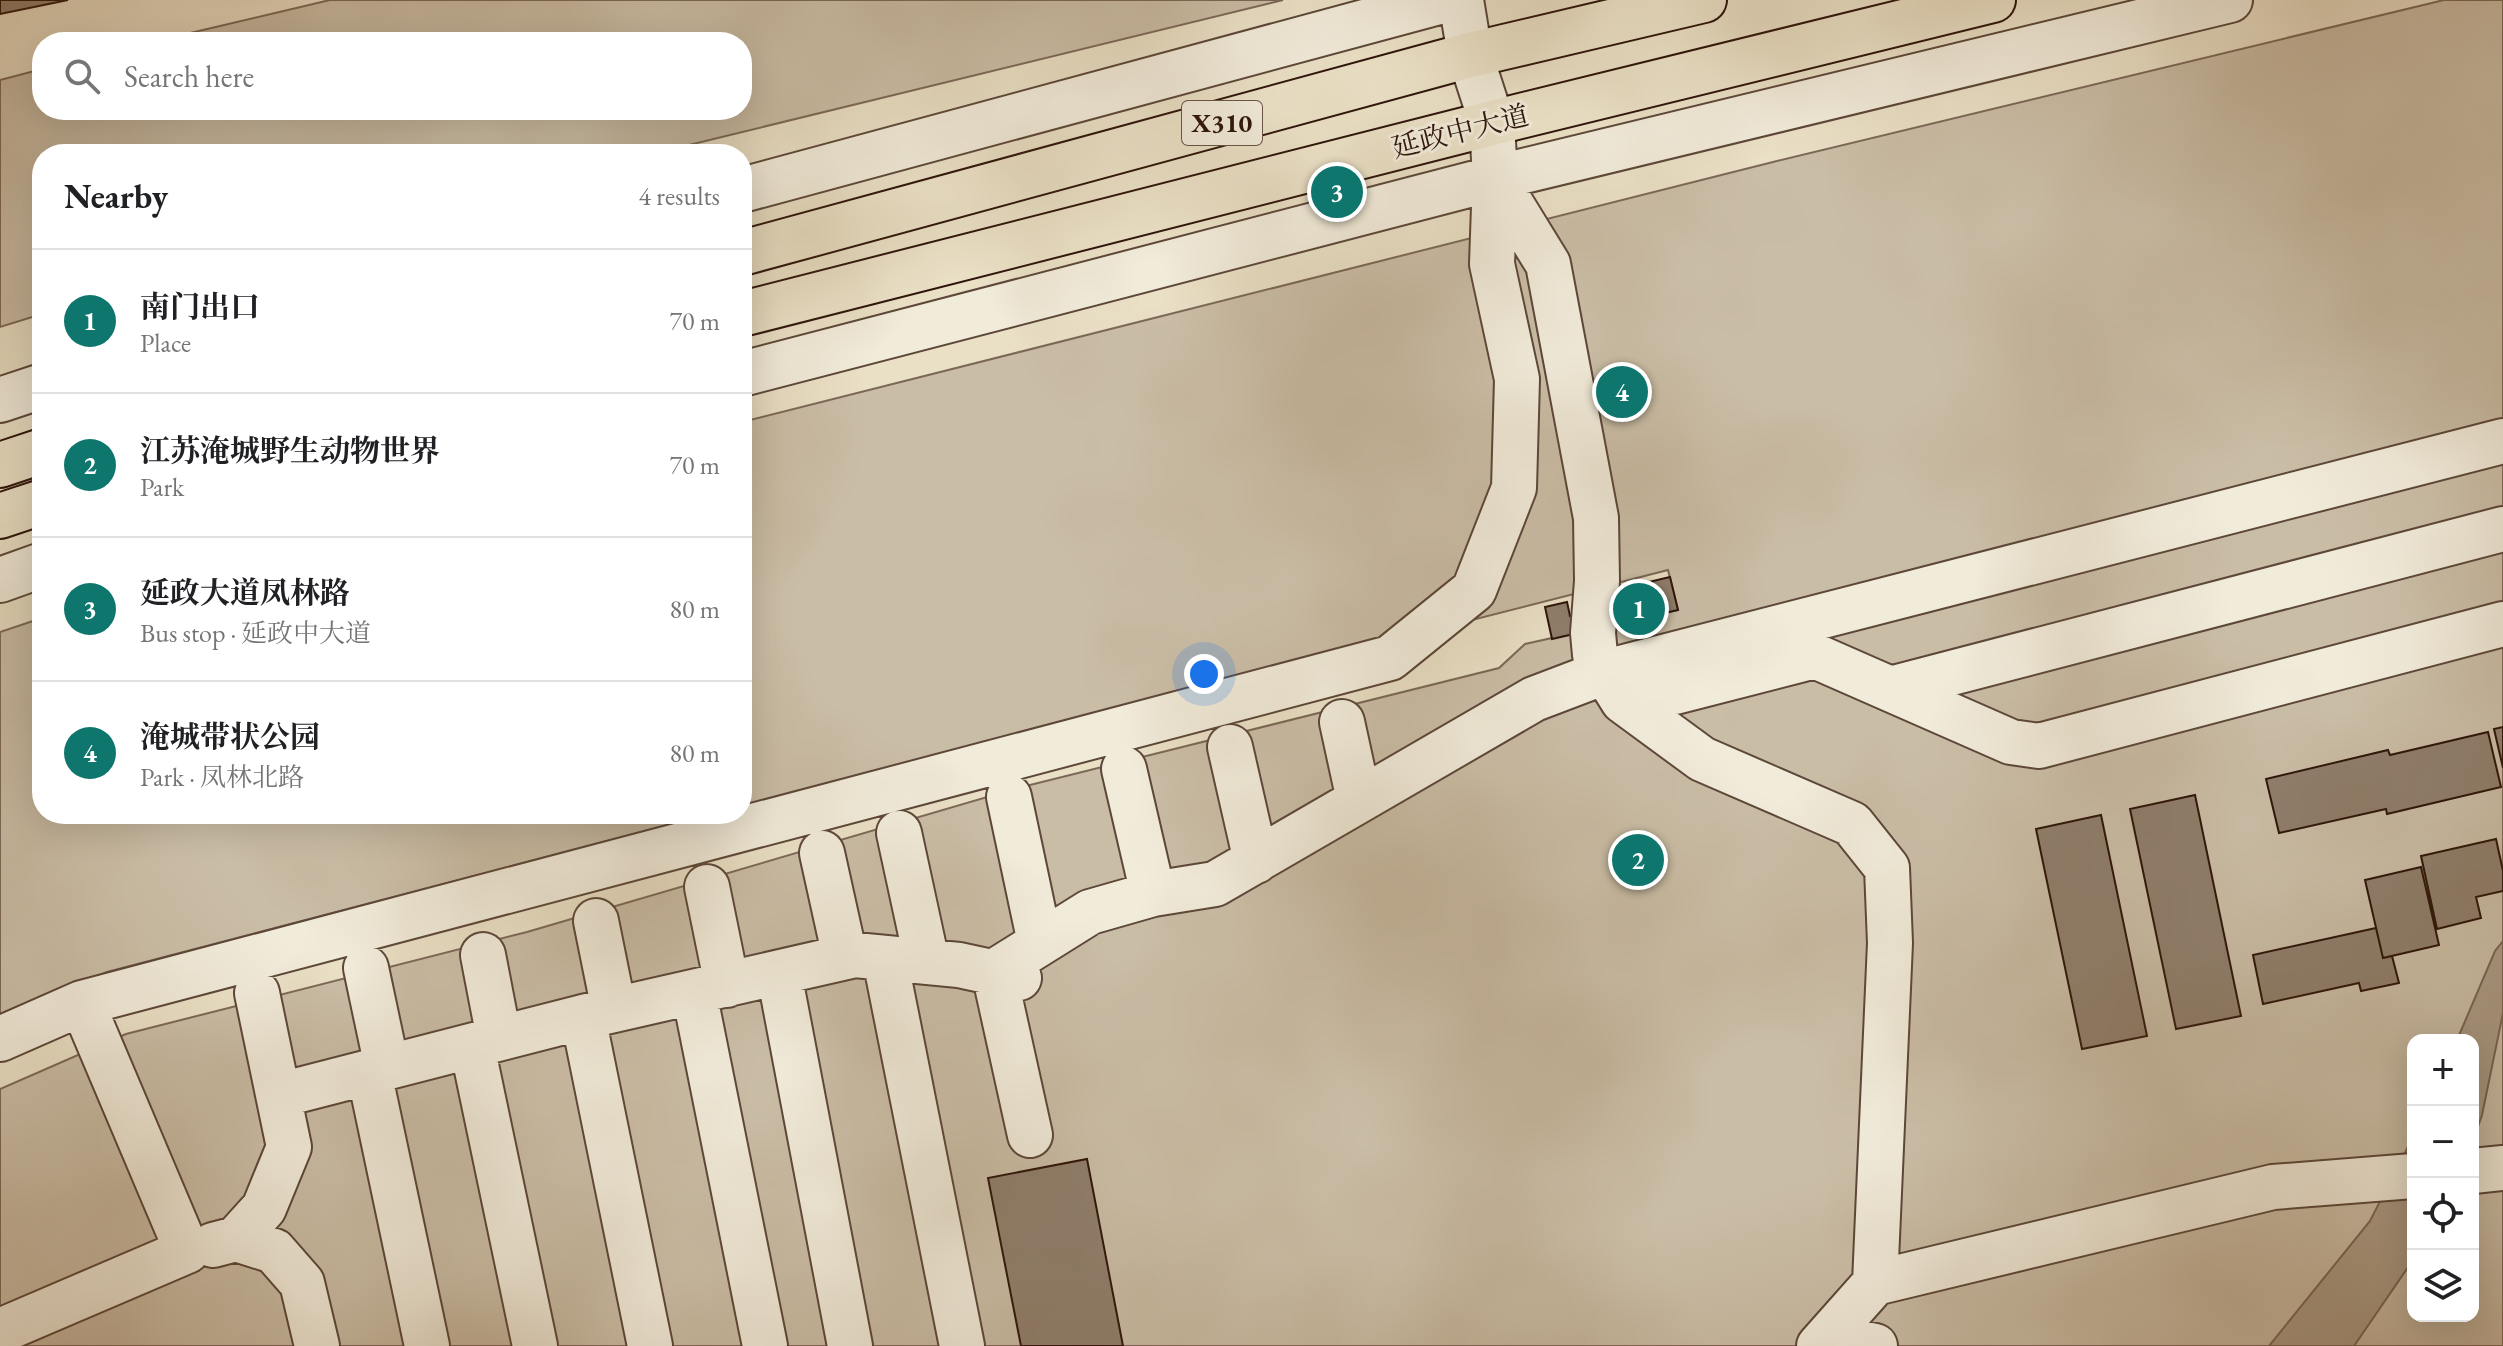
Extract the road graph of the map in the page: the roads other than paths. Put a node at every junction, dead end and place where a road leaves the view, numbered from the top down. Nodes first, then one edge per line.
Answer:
1 (1446, 0) edge
2 (1461, 0) edge
3 (1704, 0) edge
4 (1993, 0) edge
5 (2230, 0) edge
6 (1470, 55) junction
7 (1492, 123) junction
8 (1495, 178) junction
9 (752, 187) edge
10 (752, 250) edge
11 (752, 311) edge
12 (752, 371) edge
13 (32, 389) edge
14 (0, 400) edge
15 (2503, 441) edge
16 (32, 454) edge
17 (0, 465) edge
18 (32, 505) edge
19 (0, 516) edge
20 (2503, 529) edge
21 (32, 569) edge
22 (0, 580) edge
23 (2503, 624) edge
24 (1605, 672) junction
25 (1890, 689) junction
26 (1342, 722) dead end
27 (1230, 747) dead end
28 (1124, 769) dead end
29 (1009, 797) dead end
30 (1359, 800) junction
31 (899, 833) dead end
32 (822, 853) dead end
33 (1256, 861) junction
34 (707, 887) dead end
35 (1153, 894) junction
36 (596, 921) dead end
37 (483, 955) dead end
38 (886, 959) junction
39 (1018, 964) junction
40 (366, 968) dead end
41 (779, 973) junction
42 (711, 988) junction
43 (257, 993) dead end
44 (82, 1003) junction
45 (598, 1014) junction
46 (0, 1039) edge
47 (486, 1042) junction
48 (378, 1070) junction
49 (280, 1095) junction
50 (1030, 1135) dead end
51 (2407, 1176) edge
52 (236, 1239) junction
53 (187, 1251) junction
54 (1875, 1283) junction
55 (0, 1331) edge
56 (1823, 1341) edge
57 (317, 1346) edge
58 (427, 1346) edge
59 (535, 1346) edge
60 (650, 1346) edge
61 (765, 1346) edge
62 (850, 1346) edge
63 (962, 1346) edge
64 (1875, 1346) edge

1 - 9 street
2 - 6 street
3 - 6 main road, X310
4 - 7 main road, 延政中大道 / X310
5 - 8 street
6 - 7 street
6 - 10 main road, X310
7 - 8 street
7 - 11 main road, 延政中大道 / X310
8 - 12 street
8 - 24 street
8 - 44 street
13 - 14 street
15 - 24 street
16 - 17 main road
18 - 19 main road
20 - 25 street
21 - 22 street
23 - 25 street
24 - 25 street
24 - 30 street
24 - 54 street
26 - 30 street
27 - 33 street
28 - 35 street
29 - 39 street
30 - 33 street
31 - 38 street
32 - 38 street
33 - 35 street
34 - 42 street
35 - 39 street
36 - 45 street
37 - 47 street
38 - 39 street
38 - 41 street
38 - 63 street
39 - 50 street
40 - 48 street
41 - 42 street
41 - 62 street
42 - 45 street
42 - 61 street
43 - 49 street
44 - 46 street
44 - 53 street
45 - 47 street
45 - 60 street
47 - 48 street
47 - 59 street
48 - 49 street
48 - 58 street
49 - 52 street
51 - 54 street
52 - 53 street
52 - 57 street
53 - 55 street
54 - 56 street
56 - 64 street

